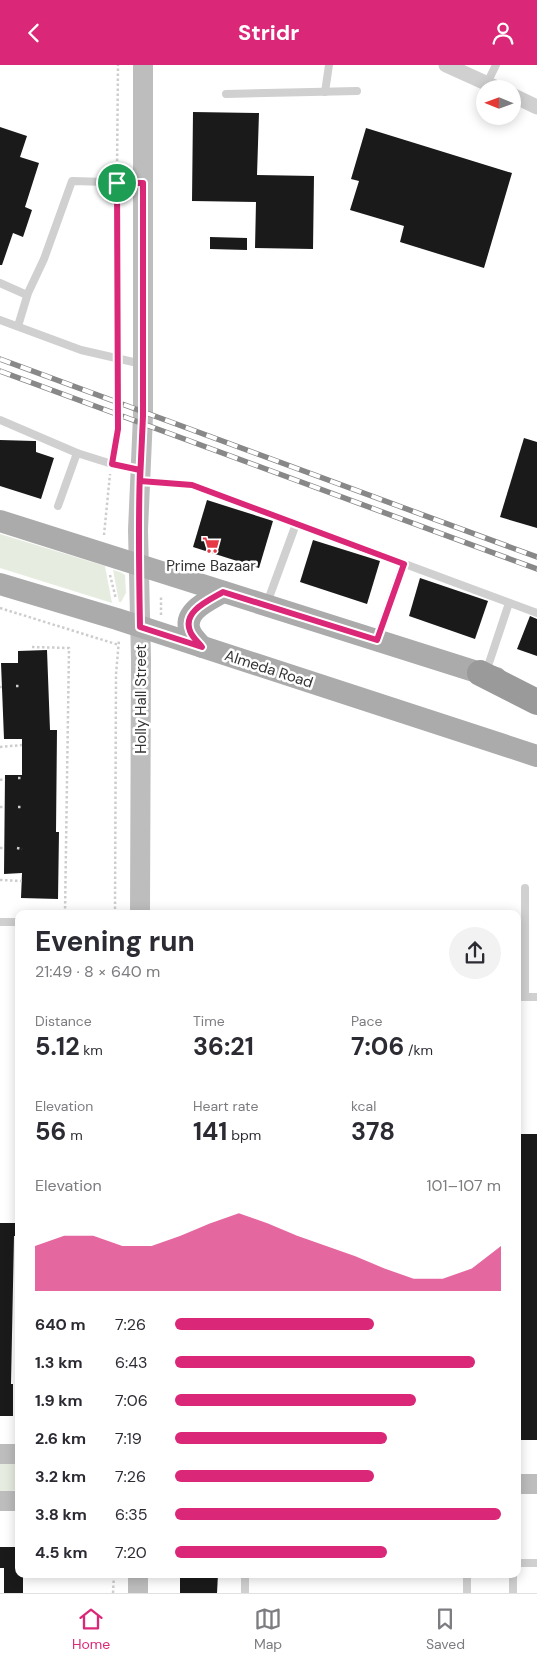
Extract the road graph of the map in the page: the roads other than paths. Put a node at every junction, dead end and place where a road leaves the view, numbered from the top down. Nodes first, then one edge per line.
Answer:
1 (144, 65) edge
2 (329, 65) edge
3 (446, 65) edge
4 (496, 65) edge
5 (480, 80) edge
6 (494, 80) edge
7 (325, 91) junction
8 (358, 91) dead end
9 (226, 94) dead end
10 (521, 99) edge
11 (537, 107) edge
12 (143, 183) junction
13 (0, 283) edge
14 (27, 295) junction
15 (0, 319) edge
16 (18, 326) junction
17 (142, 365) junction
18 (0, 420) edge
19 (77, 453) junction
20 (140, 476) junction
21 (58, 507) dead end
22 (0, 521) edge
23 (296, 524) junction
24 (139, 564) junction
25 (404, 564) junction
26 (0, 584) edge
27 (223, 592) junction
28 (509, 603) junction
29 (266, 605) junction
30 (537, 613) edge
31 (150, 623) junction
32 (377, 640) junction
33 (202, 647) junction
34 (483, 674) junction
35 (537, 691) edge
36 (537, 702) edge
37 (537, 757) edge
38 (525, 888) dead end
39 (140, 910) edge
40 (0, 922) edge
41 (15, 922) edge
42 (521, 997) edge
43 (537, 997) edge
44 (0, 1454) edge
45 (15, 1454) edge
46 (521, 1484) edge
47 (537, 1484) edge
48 (0, 1501) edge
49 (15, 1501) edge
50 (521, 1563) edge
51 (537, 1563) edge
52 (138, 1578) edge
53 (245, 1578) edge
54 (467, 1578) edge
55 (513, 1578) edge
56 (138, 1593) edge
57 (245, 1593) edge
58 (467, 1593) edge
59 (513, 1593) edge

1 - 12 street, Holly Hall Street
2 - 7 lane
3 - 5 street
4 - 6 lane
7 - 8 lane
7 - 9 lane
10 - 11 street
12 - 14 lane
12 - 17 street, Holly Hall Street
13 - 14 lane
14 - 16 lane
15 - 16 lane
16 - 17 lane
17 - 20 street, Holly Hall Street
18 - 19 lane
19 - 20 lane
19 - 21 lane
20 - 23 lane
20 - 24 street, Holly Hall Street
22 - 24 main road
23 - 25 lane
23 - 29 lane
24 - 27 main road
24 - 31 street, Holly Hall Street
25 - 28 lane
25 - 32 lane
26 - 31 main road, Almeda Road
27 - 29 main road
27 - 33 main road
28 - 30 lane
28 - 34 lane
29 - 32 main road
31 - 33 main road, Almeda Road
31 - 39 street, Holly Hall Street
32 - 34 main road
33 - 37 main road, Almeda Road
34 - 35 main road
34 - 36 highway
38 - 42 lane
40 - 41 lane
42 - 43 lane
44 - 45 street
46 - 47 street
48 - 49 street
50 - 51 lane
52 - 56 street
53 - 57 lane
54 - 58 lane
55 - 59 lane

